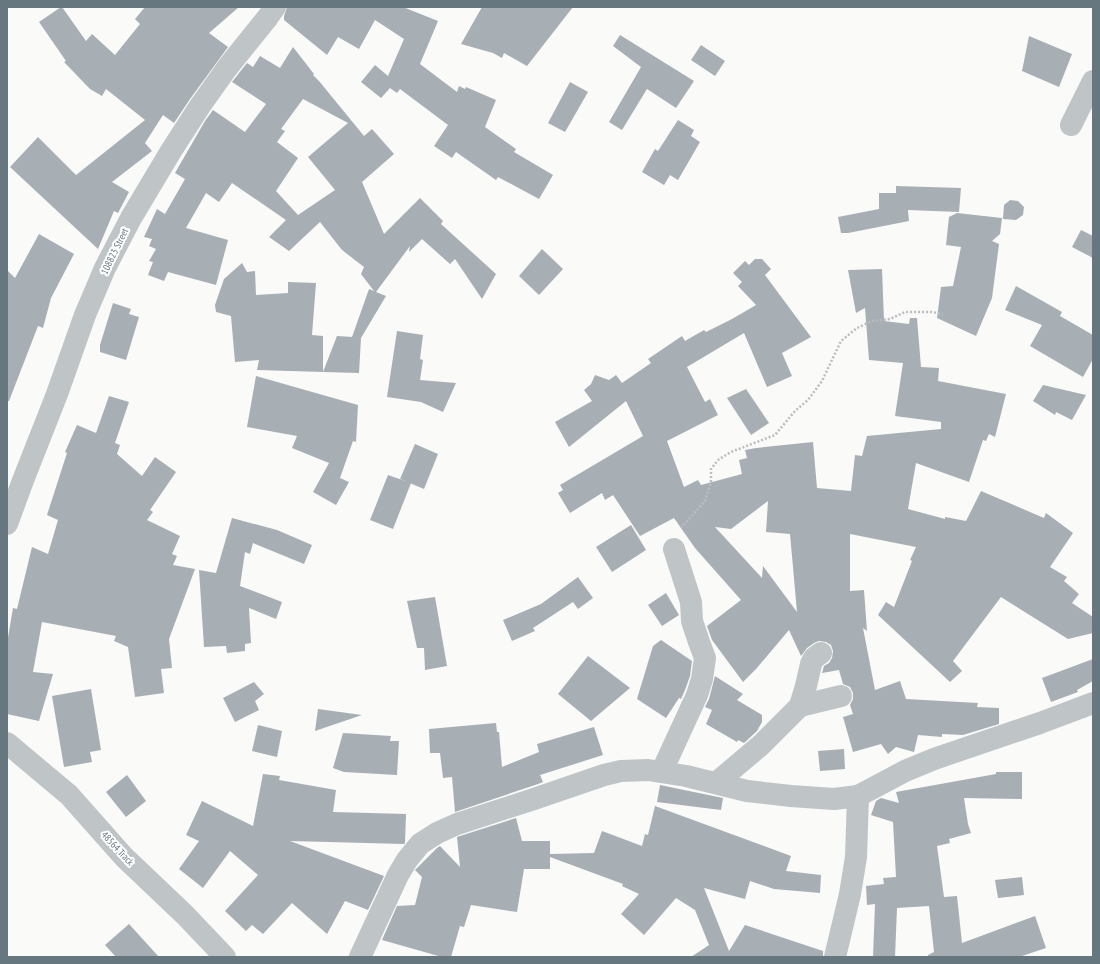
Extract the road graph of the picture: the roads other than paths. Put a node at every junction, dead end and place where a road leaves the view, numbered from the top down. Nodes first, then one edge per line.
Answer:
1 (275, 7) edge
2 (1093, 81) edge
3 (1071, 125) dead end
4 (7, 524) edge
5 (674, 549) road end
6 (821, 652) dead end
7 (840, 696) dead end
8 (1093, 703) edge
9 (800, 706) junction
10 (7, 743) edge
11 (662, 772) junction
12 (716, 783) junction
13 (858, 796) junction
14 (225, 957) edge
15 (360, 957) edge
16 (835, 957) edge

1 - 4 street, 108823 Street
2 - 3 street
5 - 11 street
6 - 9 street
7 - 9 street
8 - 13 street
9 - 12 street
10 - 14 street, 48564 Track
11 - 12 street
11 - 15 street
12 - 13 street
13 - 16 street

